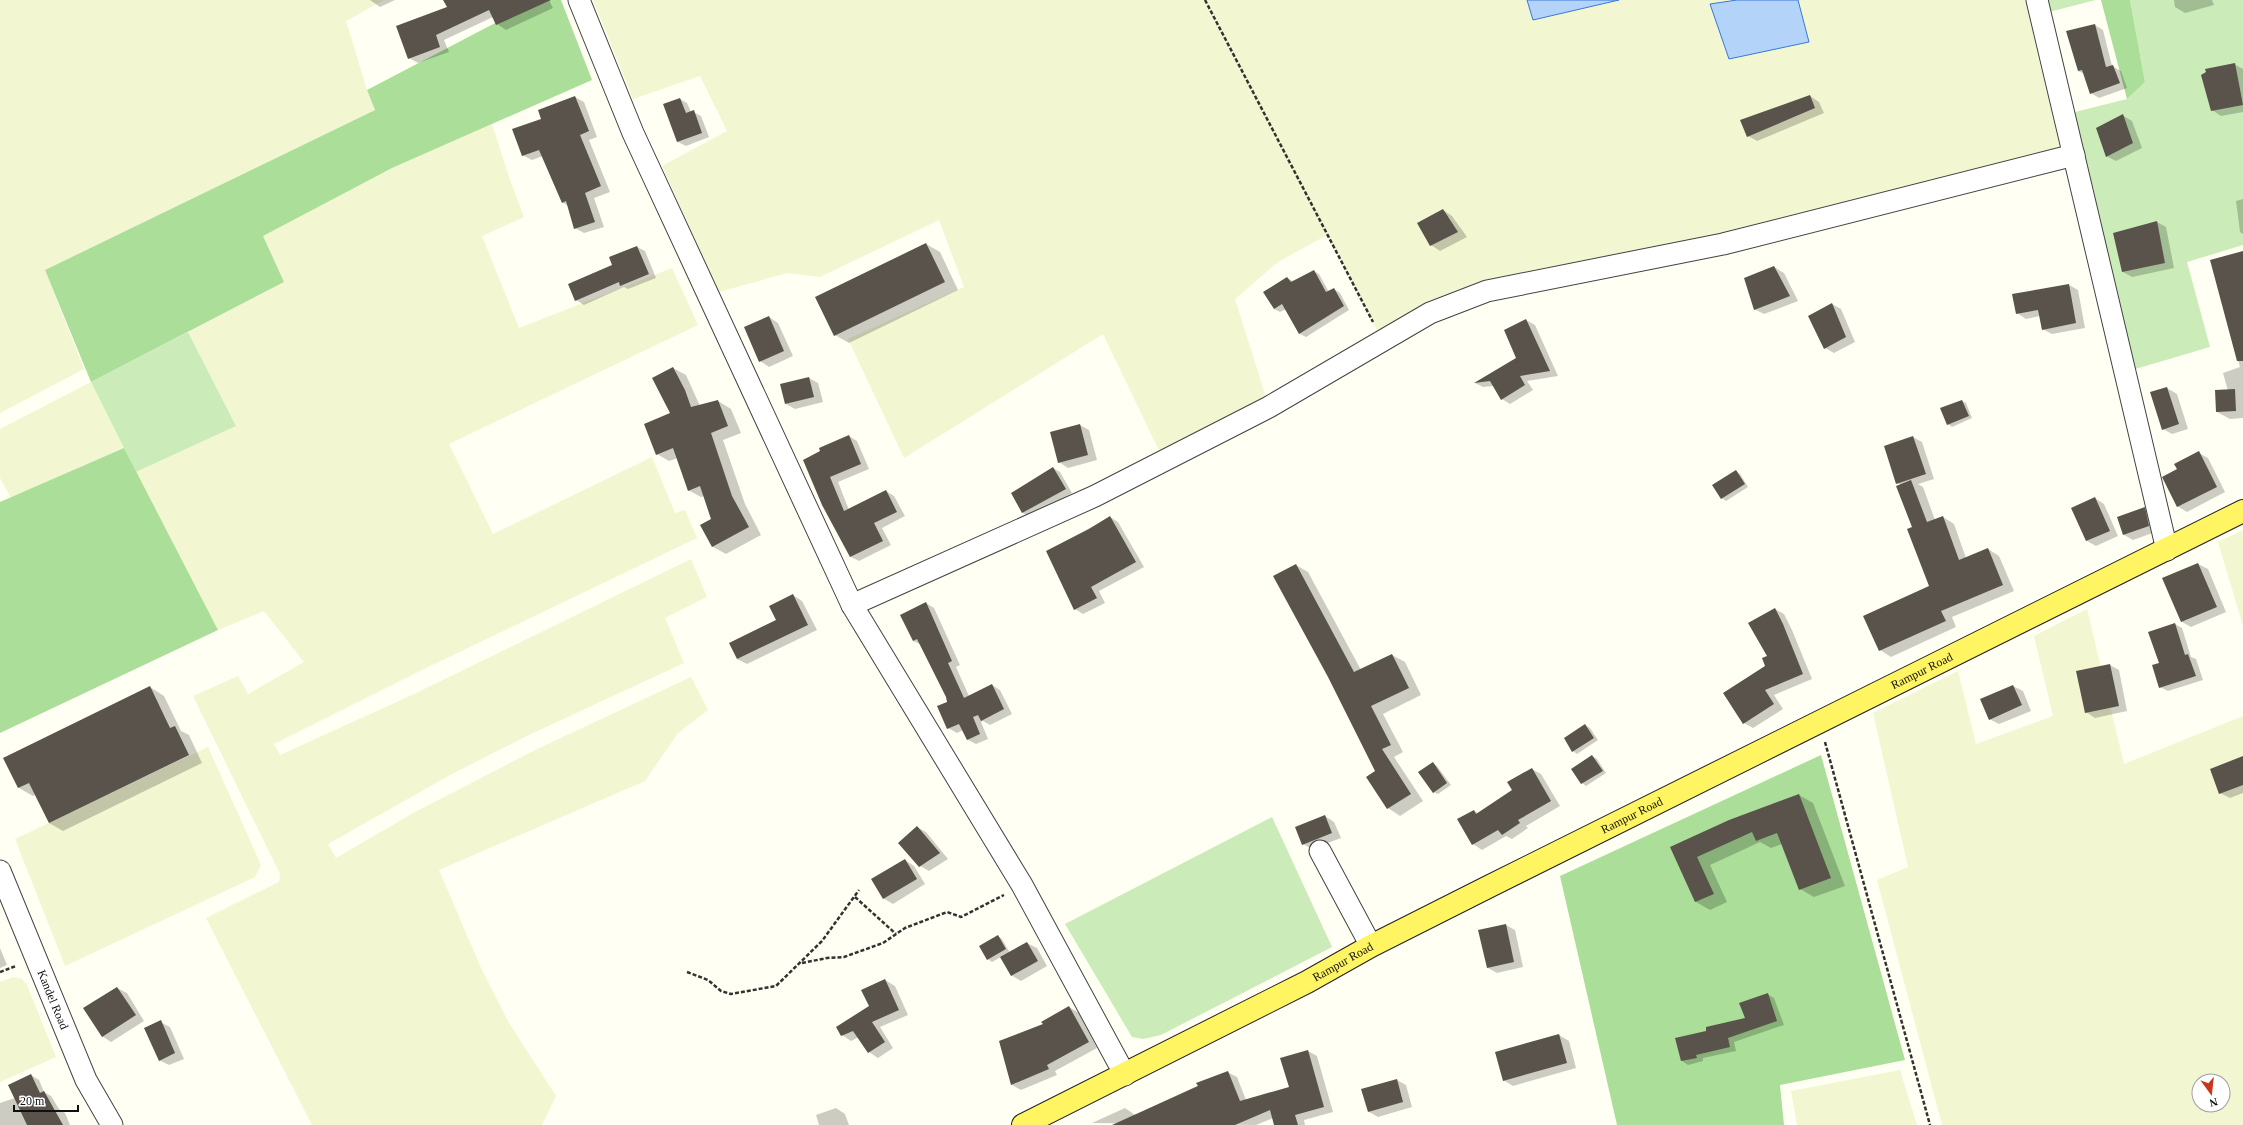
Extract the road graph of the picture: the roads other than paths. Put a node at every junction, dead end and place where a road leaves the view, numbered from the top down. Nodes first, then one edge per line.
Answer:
1 (579, 0) edge
2 (2037, 0) edge
3 (2074, 155) junction
4 (2243, 511) edge
5 (2167, 550) junction
6 (852, 605) junction
7 (1320, 851) dead end
8 (0, 870) edge
9 (1371, 946) junction
10 (1125, 1075) junction
11 (112, 1125) edge
12 (1023, 1125) edge

1 - 6 street
2 - 3 street
3 - 5 street
3 - 6 street
4 - 5 main road, Rampur Road
5 - 9 main road, Rampur Road
6 - 10 street
7 - 9 street
8 - 11 street, Kandel Road
9 - 10 main road, Rampur Road
10 - 12 main road, Rampur Road

